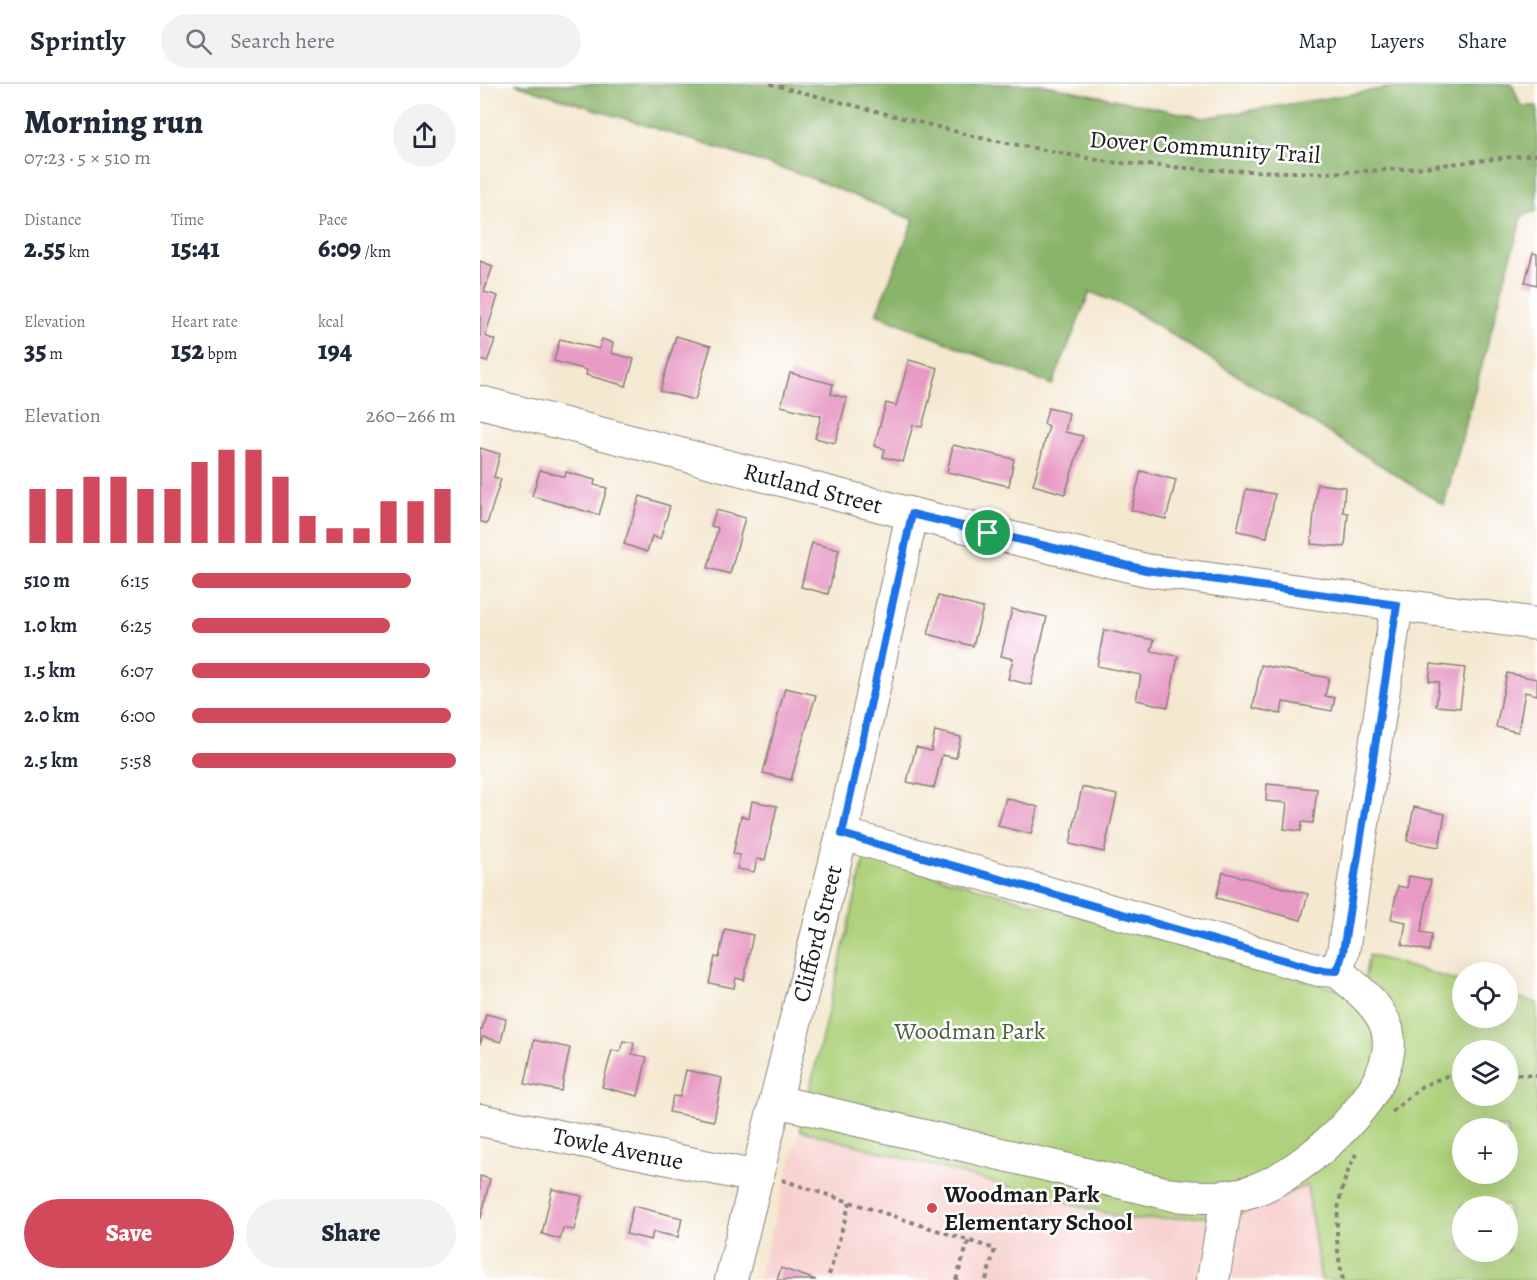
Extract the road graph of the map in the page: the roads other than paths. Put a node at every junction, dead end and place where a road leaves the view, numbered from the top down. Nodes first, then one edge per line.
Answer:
1 (480, 402) edge
2 (912, 514) junction
3 (1397, 605) junction
4 (1537, 624) edge
5 (842, 834) junction
6 (1337, 971) junction
7 (776, 1101) junction
8 (480, 1120) edge
9 (769, 1178) junction
10 (1227, 1196) junction
11 (731, 1280) edge
12 (1213, 1280) edge

1 - 2 street, Rutland Street
2 - 3 street, Rutland Street
2 - 5 street, Clifford Street
3 - 4 street, Rutland Street
3 - 6 street
5 - 6 street
5 - 7 street, Clifford Street
6 - 10 street
7 - 9 street, Clifford Street
7 - 10 street
8 - 9 street, Towle Avenue
9 - 11 street, Clifford Street
10 - 12 street

